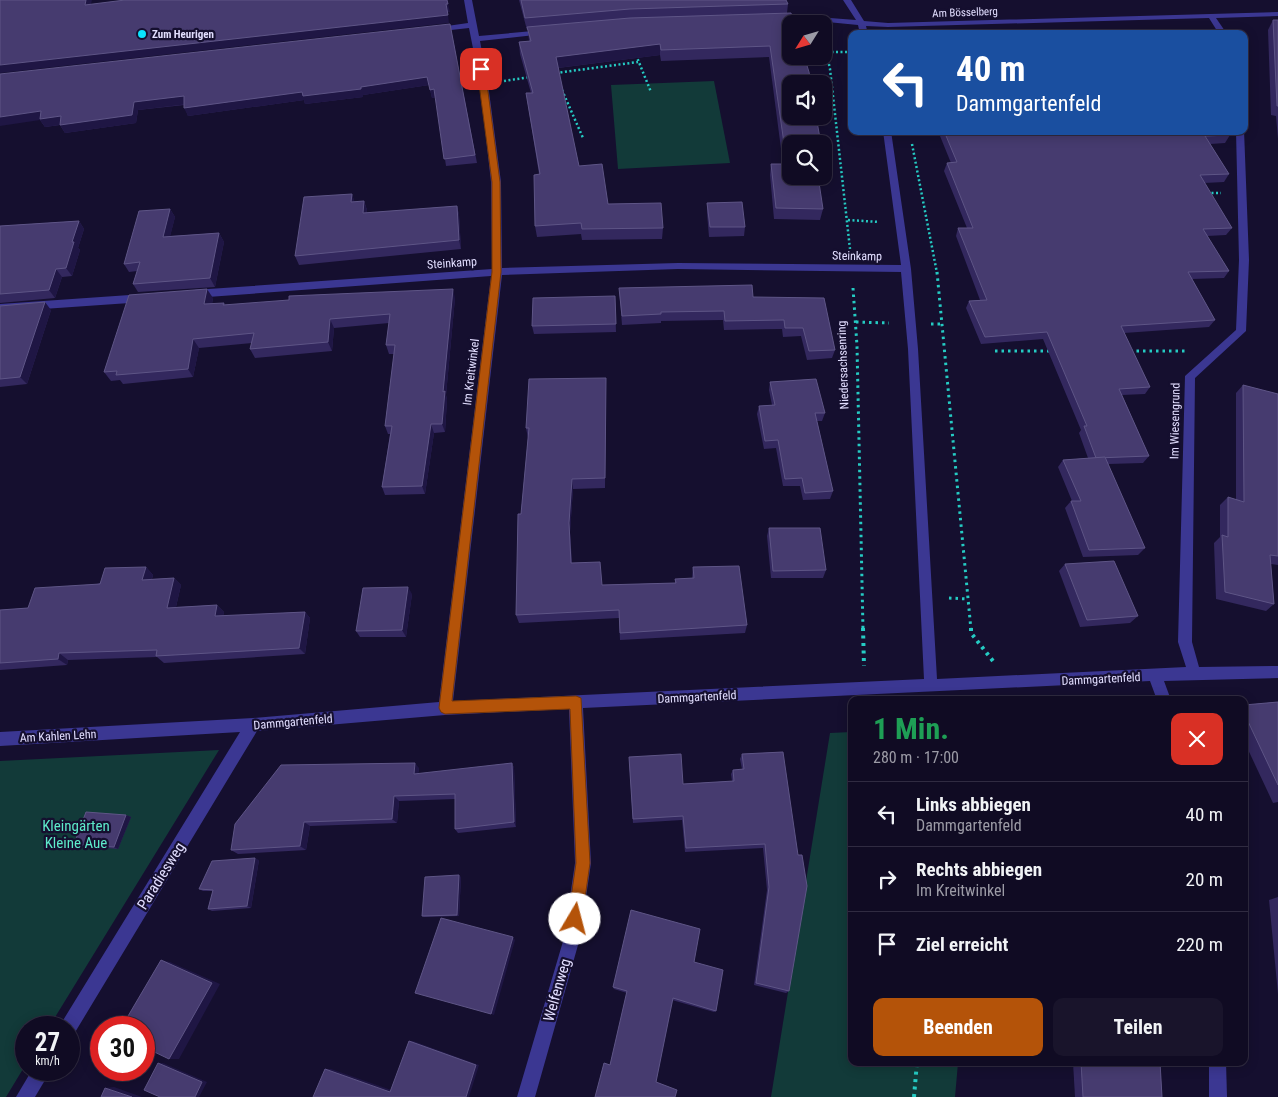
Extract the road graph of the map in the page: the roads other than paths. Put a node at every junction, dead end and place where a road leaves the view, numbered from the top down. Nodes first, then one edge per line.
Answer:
1 (468, 0) edge
2 (846, 0) edge
3 (1278, 14) edge
4 (1211, 16) junction
5 (768, 20) edge
6 (862, 23) junction
7 (473, 25) junction
8 (863, 30) edge
9 (1220, 30) edge
10 (424, 31) edge
11 (551, 32) edge
12 (476, 39) junction
13 (888, 135) edge
14 (1240, 135) edge
15 (906, 269) junction
16 (497, 272) junction
17 (179, 295) edge
18 (159, 297) edge
19 (0, 308) edge
20 (1278, 672) edge
21 (1194, 673) junction
22 (1155, 676) junction
23 (931, 686) junction
24 (1162, 696) edge
25 (576, 702) junction
26 (445, 708) junction
27 (254, 725) junction
28 (116, 734) joint
29 (0, 739) edge
30 (75, 1016) edge
31 (1217, 1066) edge
32 (35, 1081) edge
33 (25, 1097) edge
34 (526, 1097) edge
35 (1218, 1097) edge

1 - 7 street, Im Kreitwinkel
2 - 6 street
3 - 4 street, Am Bösselberg
4 - 6 street, Am Bösselberg
4 - 9 street
5 - 6 street
6 - 8 street
7 - 10 street
7 - 12 street, Im Kreitwinkel
11 - 12 street
12 - 16 street, Im Kreitwinkel
13 - 15 street
14 - 21 street, Im Wiesengrund
15 - 16 street, Steinkamp
15 - 23 street
16 - 17 street, Steinkamp
16 - 26 street, Im Kreitwinkel
18 - 19 street
20 - 21 street, Dammgartenfeld
21 - 22 street, Dammgartenfeld
22 - 23 street, Dammgartenfeld
22 - 24 street
23 - 25 street, Dammgartenfeld
25 - 26 street, Dammgartenfeld
25 - 34 street, Welfenweg
26 - 27 street, Dammgartenfeld
27 - 28 street, Dammgartenfeld
27 - 30 street, Paradiesweg
28 - 29 street, Am Kahlen Lehn
31 - 35 street
32 - 33 street

